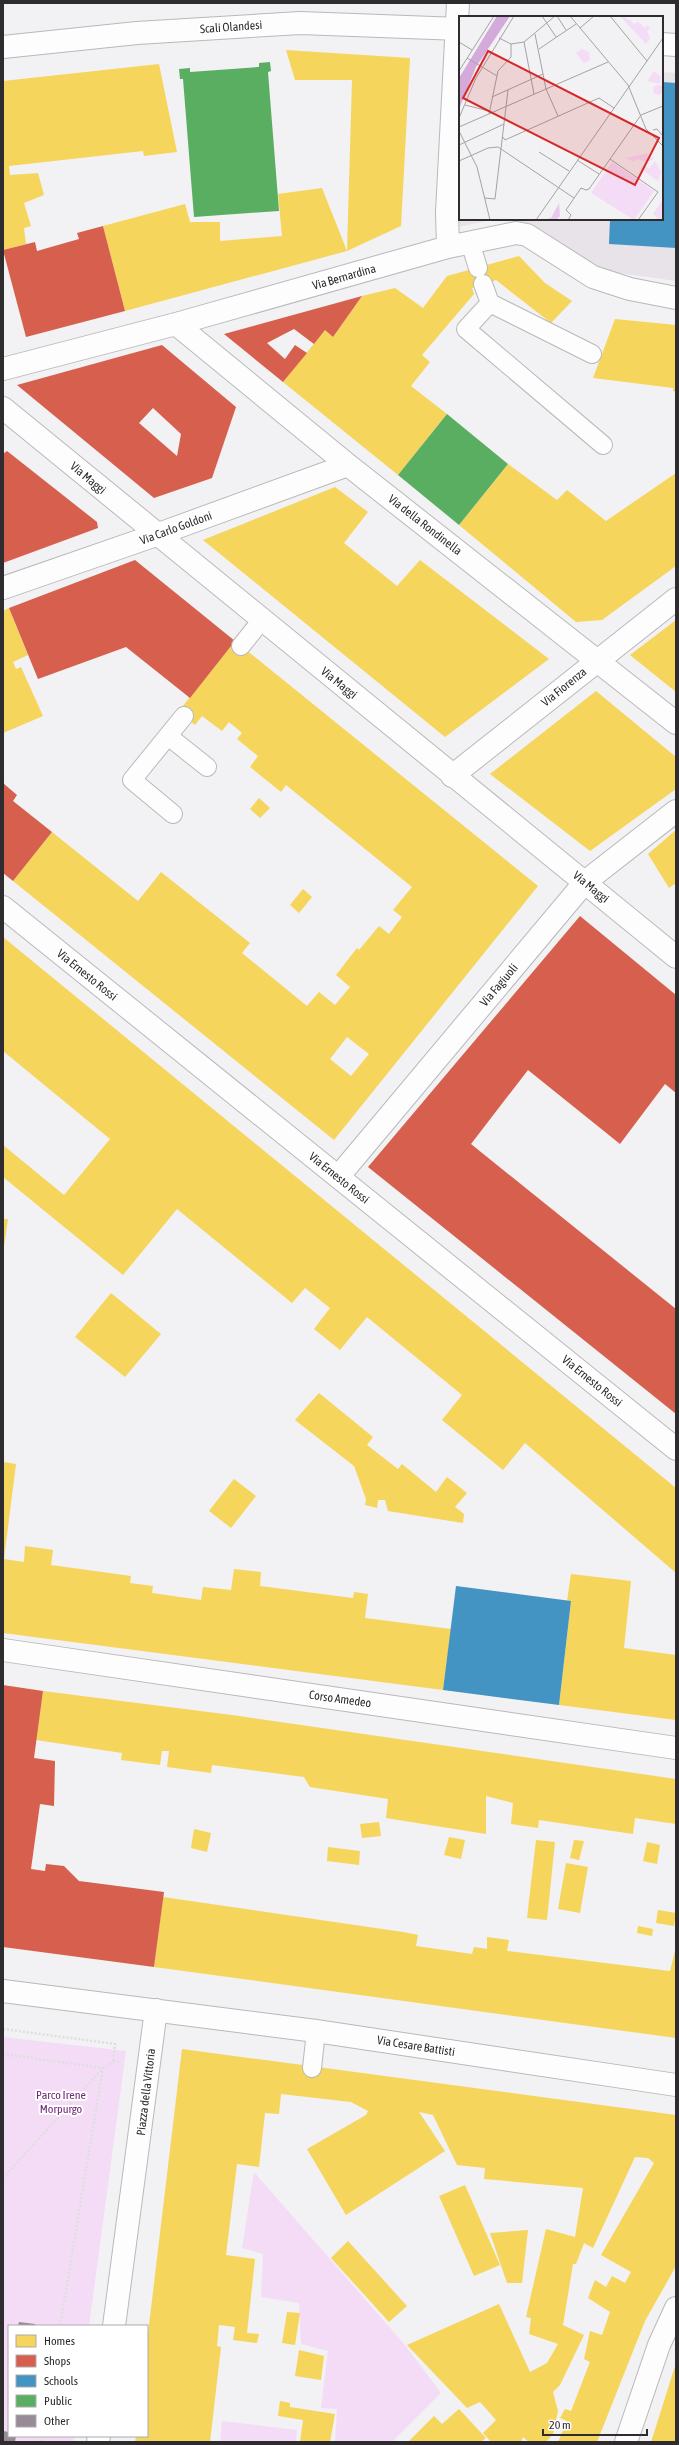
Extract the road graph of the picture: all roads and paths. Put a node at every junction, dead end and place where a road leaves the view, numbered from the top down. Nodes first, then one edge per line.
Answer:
1 (458, 3) edge
2 (458, 29) edge
3 (663, 44) edge
4 (676, 45) edge
5 (3, 46) edge
6 (470, 242) junction
7 (448, 247) junction
8 (676, 298) edge
9 (490, 303) junction
10 (176, 324) junction
11 (592, 354) dead end
12 (4, 365) edge
13 (3, 408) edge
14 (603, 445) dead end
15 (348, 465) junction
16 (156, 535) junction
17 (3, 588) edge
18 (676, 599) edge
19 (261, 621) junction
20 (241, 646) dead end
21 (596, 661) junction
22 (184, 716) dead end
23 (676, 723) edge
24 (168, 736) junction
25 (207, 767) dead end
26 (452, 776) junction
27 (676, 811) edge
28 (173, 814) dead end
29 (585, 882) junction
30 (3, 907) edge
31 (676, 957) edge
32 (338, 1177) junction
33 (676, 1449) edge
34 (3, 1650) edge
35 (676, 1748) edge
36 (3, 1991) edge
37 (156, 2010) junction
38 (3, 2029) edge
39 (316, 2031) junction
40 (3, 2054) edge
41 (113, 2062) junction
42 (120, 2063) dead end
43 (103, 2068) junction
44 (312, 2068) dead end
45 (676, 2085) edge
46 (3, 2178) edge
47 (676, 2308) edge
48 (60, 2325) edge
49 (114, 2325) edge
50 (626, 2442) edge

1 - 2 street
2 - 5 street, Scali Olandesi
2 - 7 street
3 - 4 street
6 - 7 street, Via Bernardina
6 - 8 street, Via Bernardina
6 - 9 lane
7 - 10 street, Via Bernardina
9 - 11 lane
9 - 14 lane
10 - 12 street, Via Bernardina
10 - 15 street, Via della Rondinella
13 - 16 street, Via Maggi
15 - 16 street, Via Carlo Goldoni
15 - 21 street, Via della Rondinella
16 - 17 street, Via Carlo Goldoni
16 - 19 street, Via Maggi
18 - 21 street, Via Fiorenza
19 - 20 lane
19 - 26 street, Via Maggi
21 - 23 street, Via della Rondinella
21 - 26 street, Via Fiorenza
22 - 24 lane
24 - 25 lane
24 - 28 lane
26 - 29 street, Via Maggi
27 - 29 street, Via Fagiuoli
29 - 31 street, Via Maggi
29 - 32 street, Via Fagiuoli
30 - 32 street, Via Ernesto Rossi
32 - 33 street, Via Ernesto Rossi
34 - 35 street, Corso Amedeo
36 - 37 street
37 - 39 street, Via Cesare Battisti
37 - 49 street, Piazza della Vittoria
38 - 41 path
39 - 44 lane
39 - 45 street, Via Cesare Battisti
40 - 43 path
41 - 42 path
41 - 43 path
43 - 46 path
43 - 48 path
47 - 50 street

